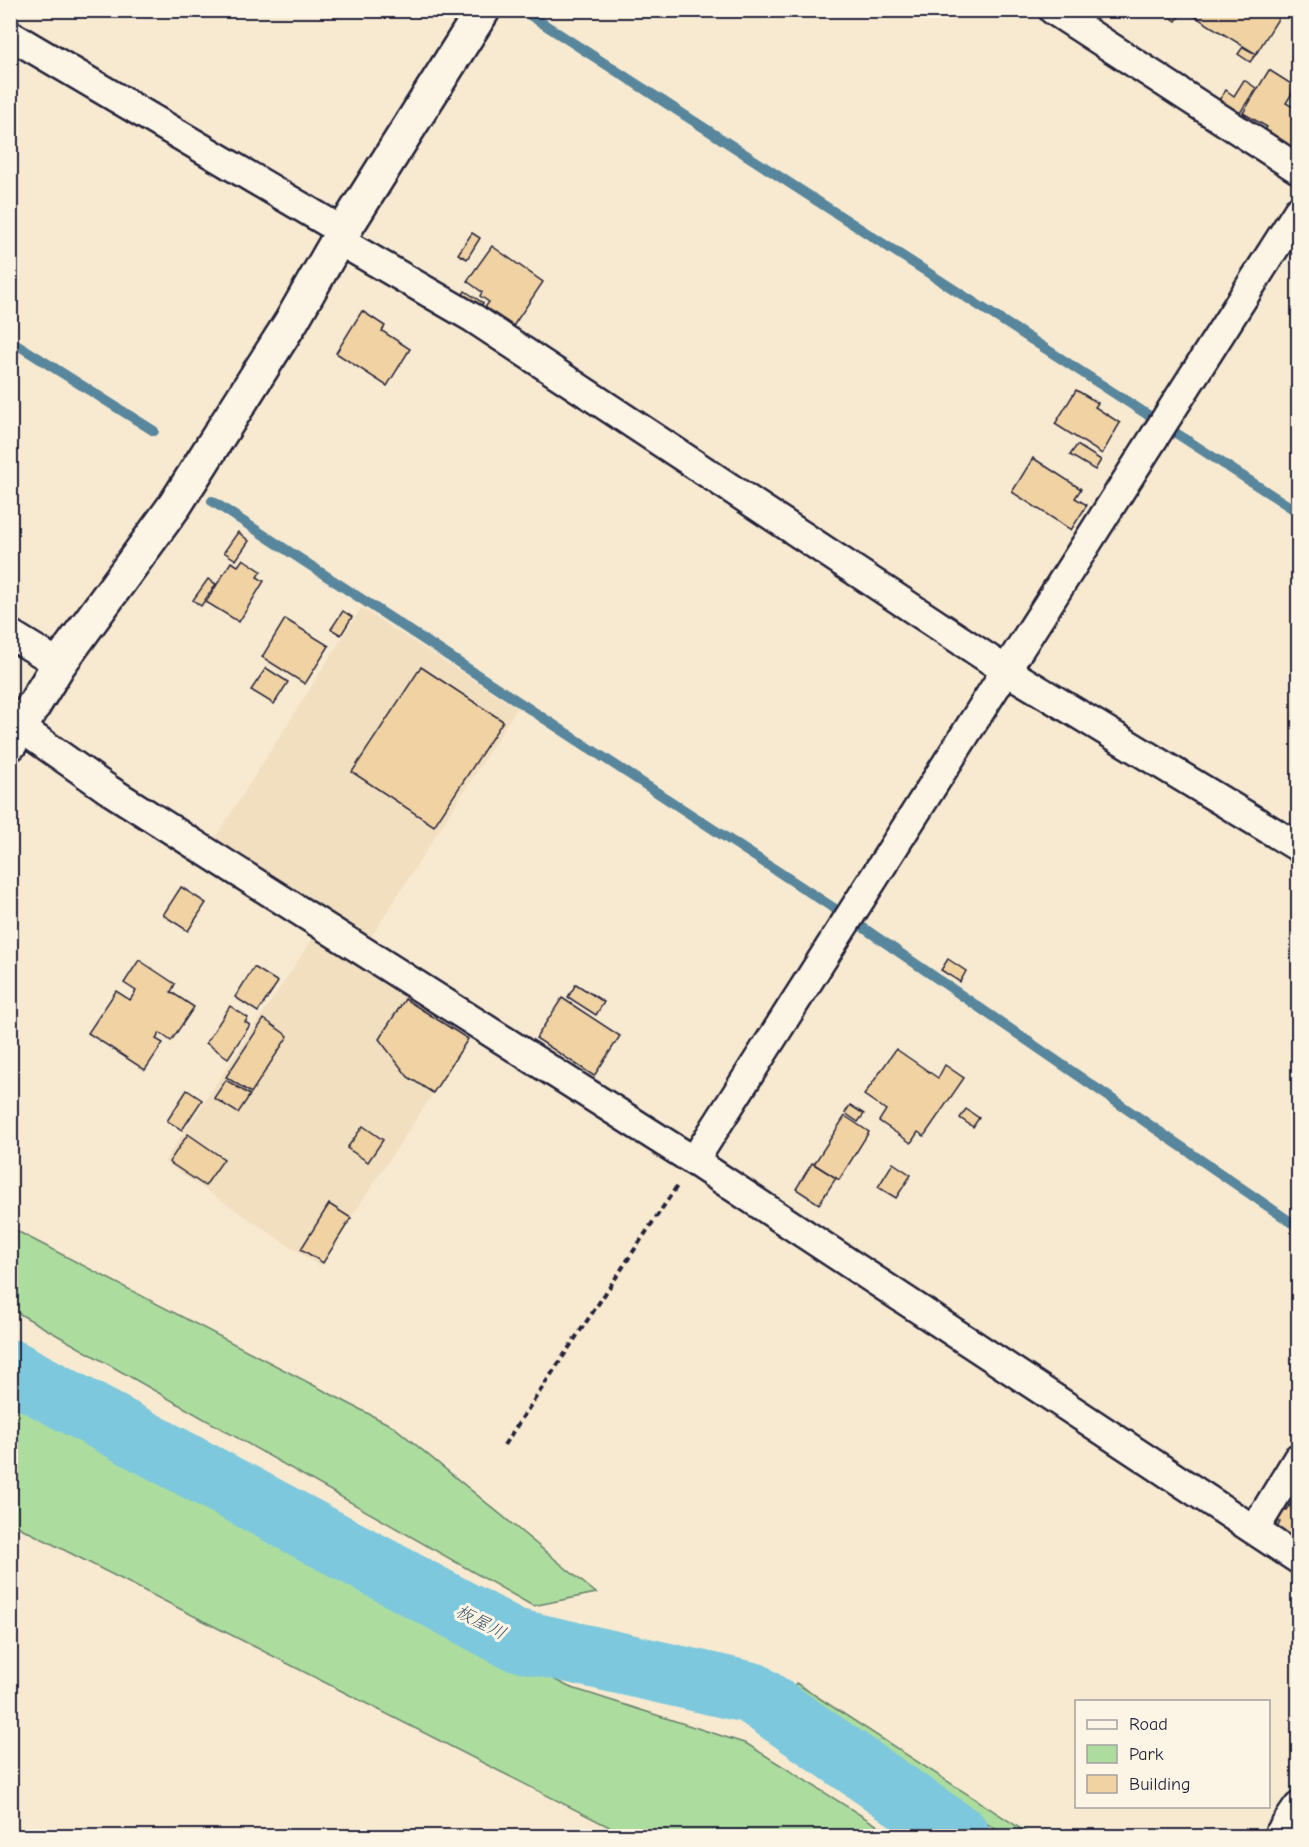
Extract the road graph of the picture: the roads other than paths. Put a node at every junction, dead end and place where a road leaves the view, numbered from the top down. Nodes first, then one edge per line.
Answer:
1 (483, 10) edge
2 (1053, 10) edge
3 (10, 35) edge
4 (1299, 169) edge
5 (1299, 211) edge
6 (341, 236) junction
7 (10, 634) edge
8 (59, 664) junction
9 (1006, 671) junction
10 (16, 736) edge
11 (1299, 847) edge
12 (694, 1161) junction
13 (1299, 1458) edge
14 (1255, 1529) junction
15 (1299, 1559) edge
16 (1299, 1807) edge
17 (1278, 1836) edge

1 - 6 street
2 - 4 street
3 - 6 street
5 - 9 street
6 - 8 street
6 - 9 street
7 - 8 street
8 - 10 street
9 - 11 street
9 - 12 street
10 - 12 street
12 - 14 street
13 - 14 street
14 - 15 street
16 - 17 street

